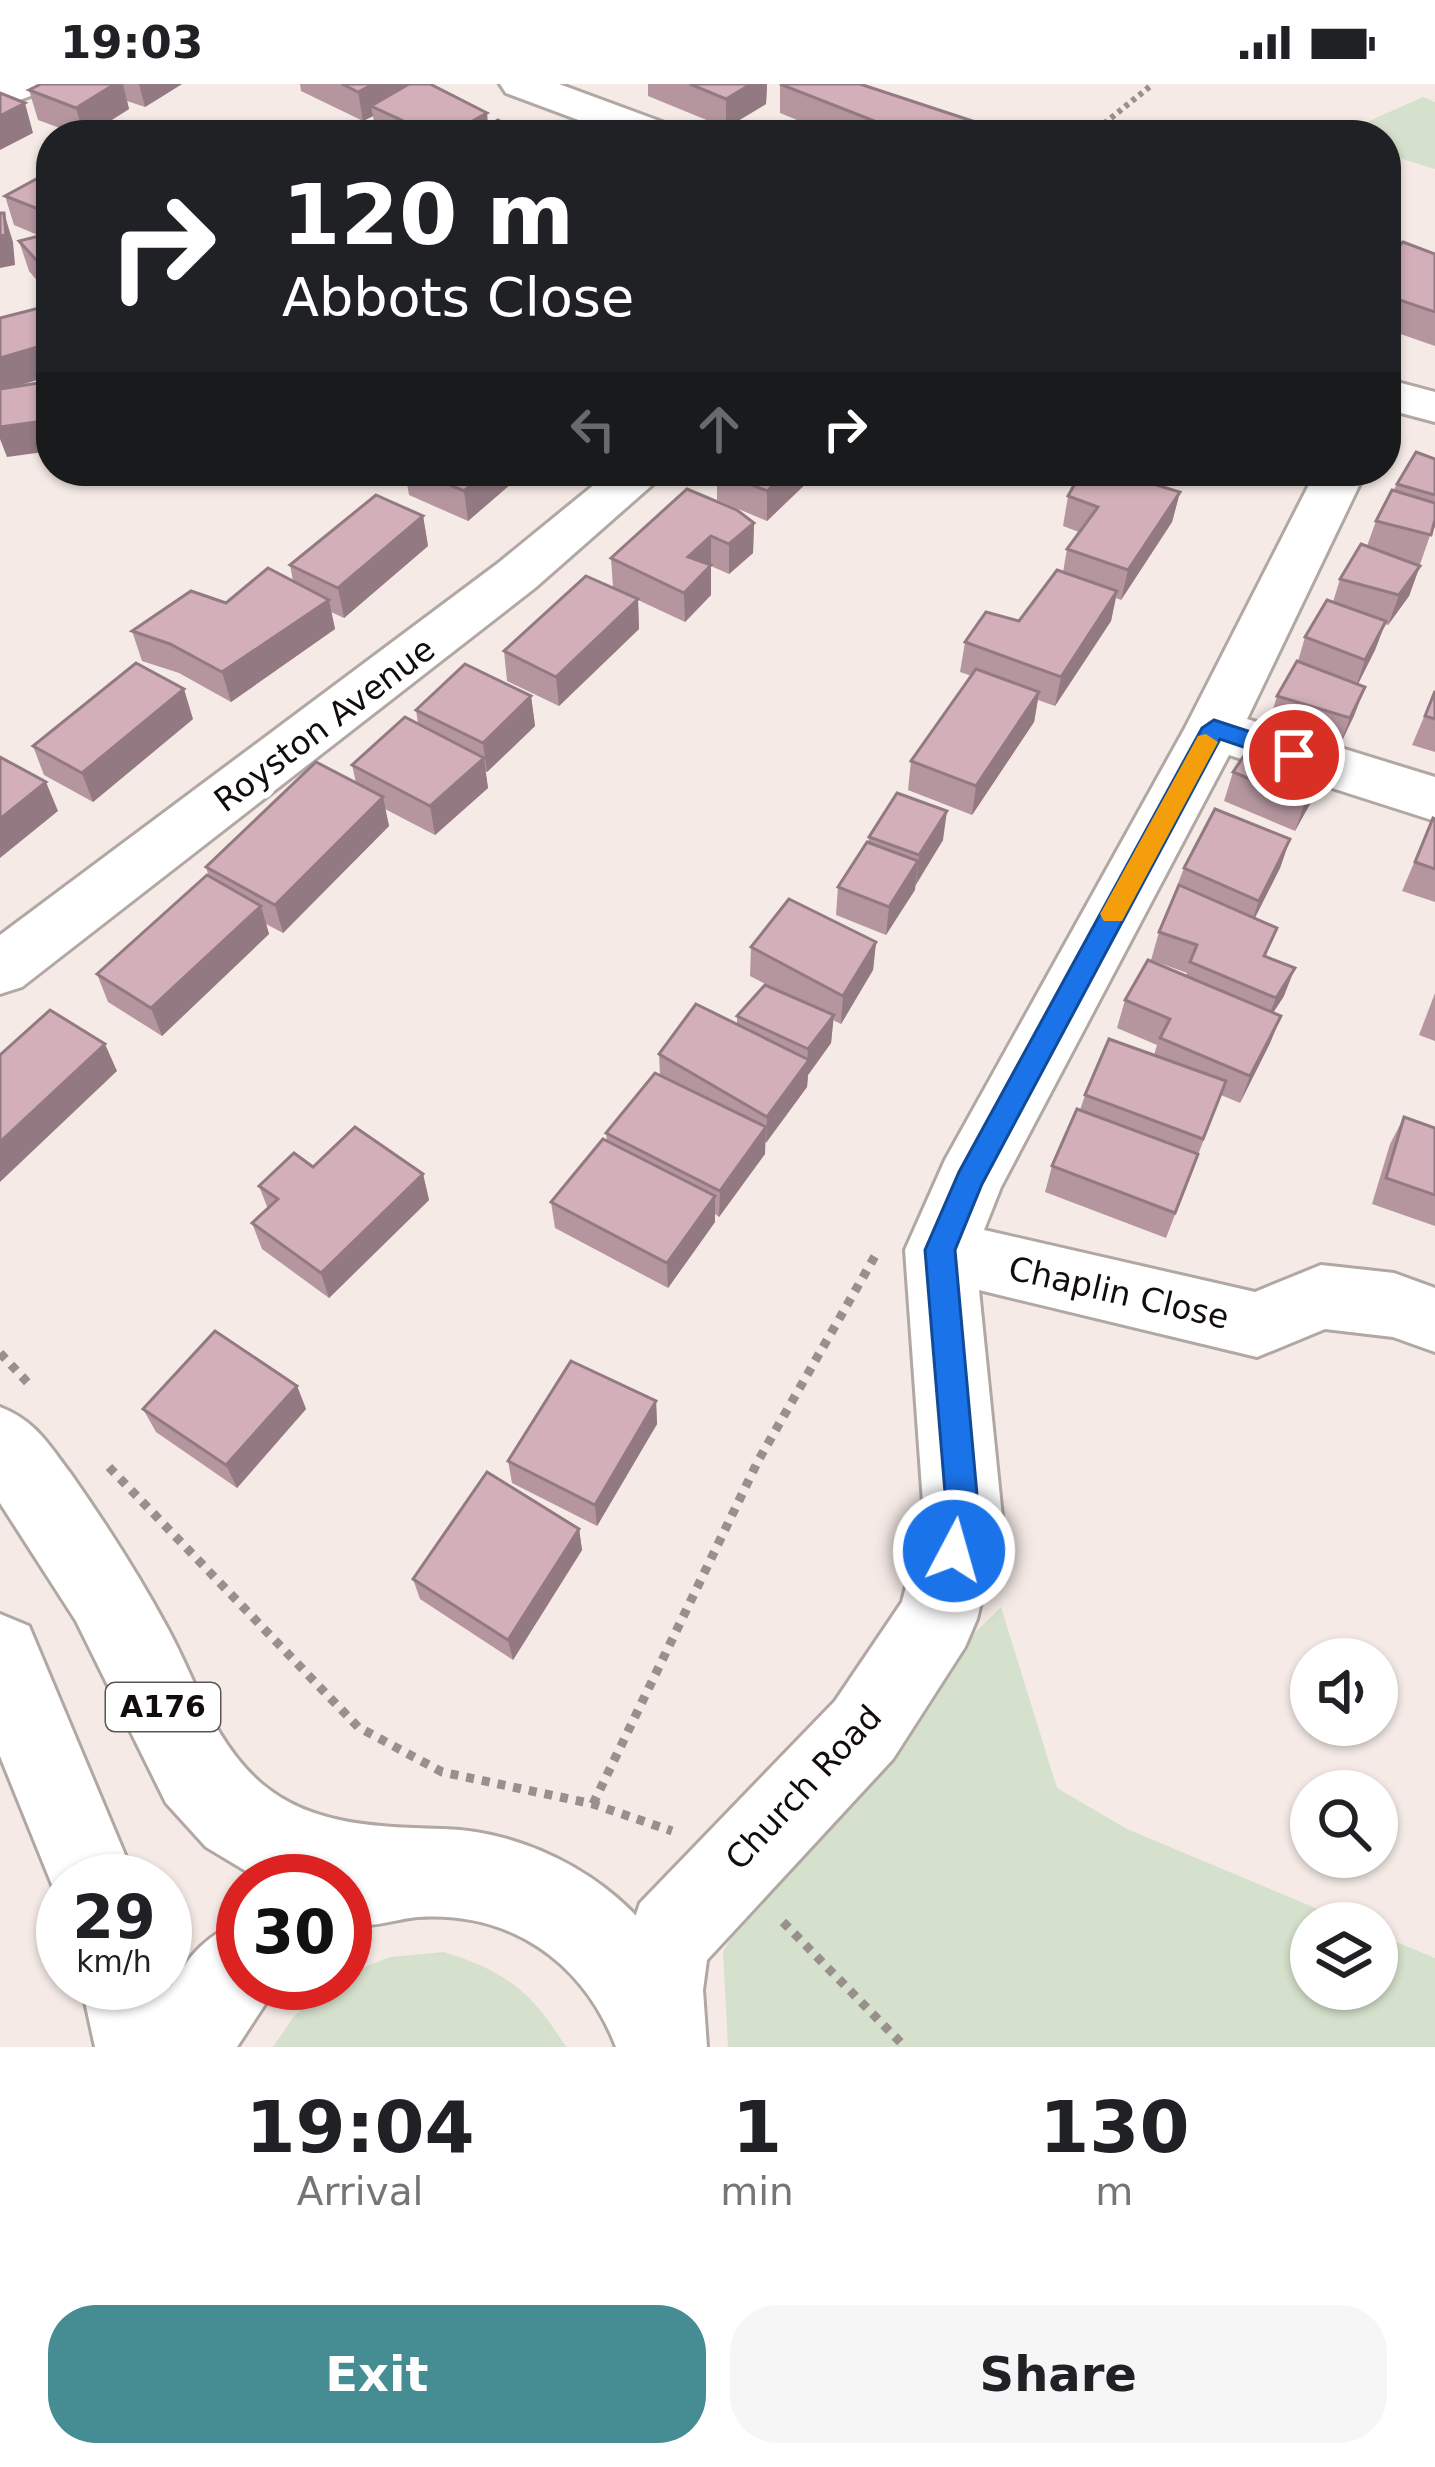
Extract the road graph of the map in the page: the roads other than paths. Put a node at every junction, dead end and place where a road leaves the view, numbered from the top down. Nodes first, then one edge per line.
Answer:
1 (24, 84) edge
2 (521, 84) edge
3 (0, 95) edge
4 (618, 120) edge
5 (1401, 398) edge
6 (1435, 407) edge
7 (625, 486) edge
8 (1334, 486) edge
9 (1214, 728) junction
10 (1435, 800) edge
11 (0, 970) edge
12 (940, 1250) junction
13 (1435, 1320) edge
14 (16, 1415) edge
15 (0, 1654) edge
16 (82, 1854) edge
17 (374, 1880) edge
18 (216, 1996) edge
19 (132, 2010) edge
20 (140, 2047) edge
21 (186, 2047) edge
22 (661, 2047) edge

1 - 3 street
2 - 4 street
5 - 6 street
7 - 11 street, Royston Avenue
8 - 9 street, Church Road
9 - 10 street
9 - 12 street, Church Road
12 - 13 street, Chaplin Close
12 - 22 street, Church Road
14 - 17 street, A176
15 - 16 street
17 - 22 street
18 - 21 street
19 - 20 street

